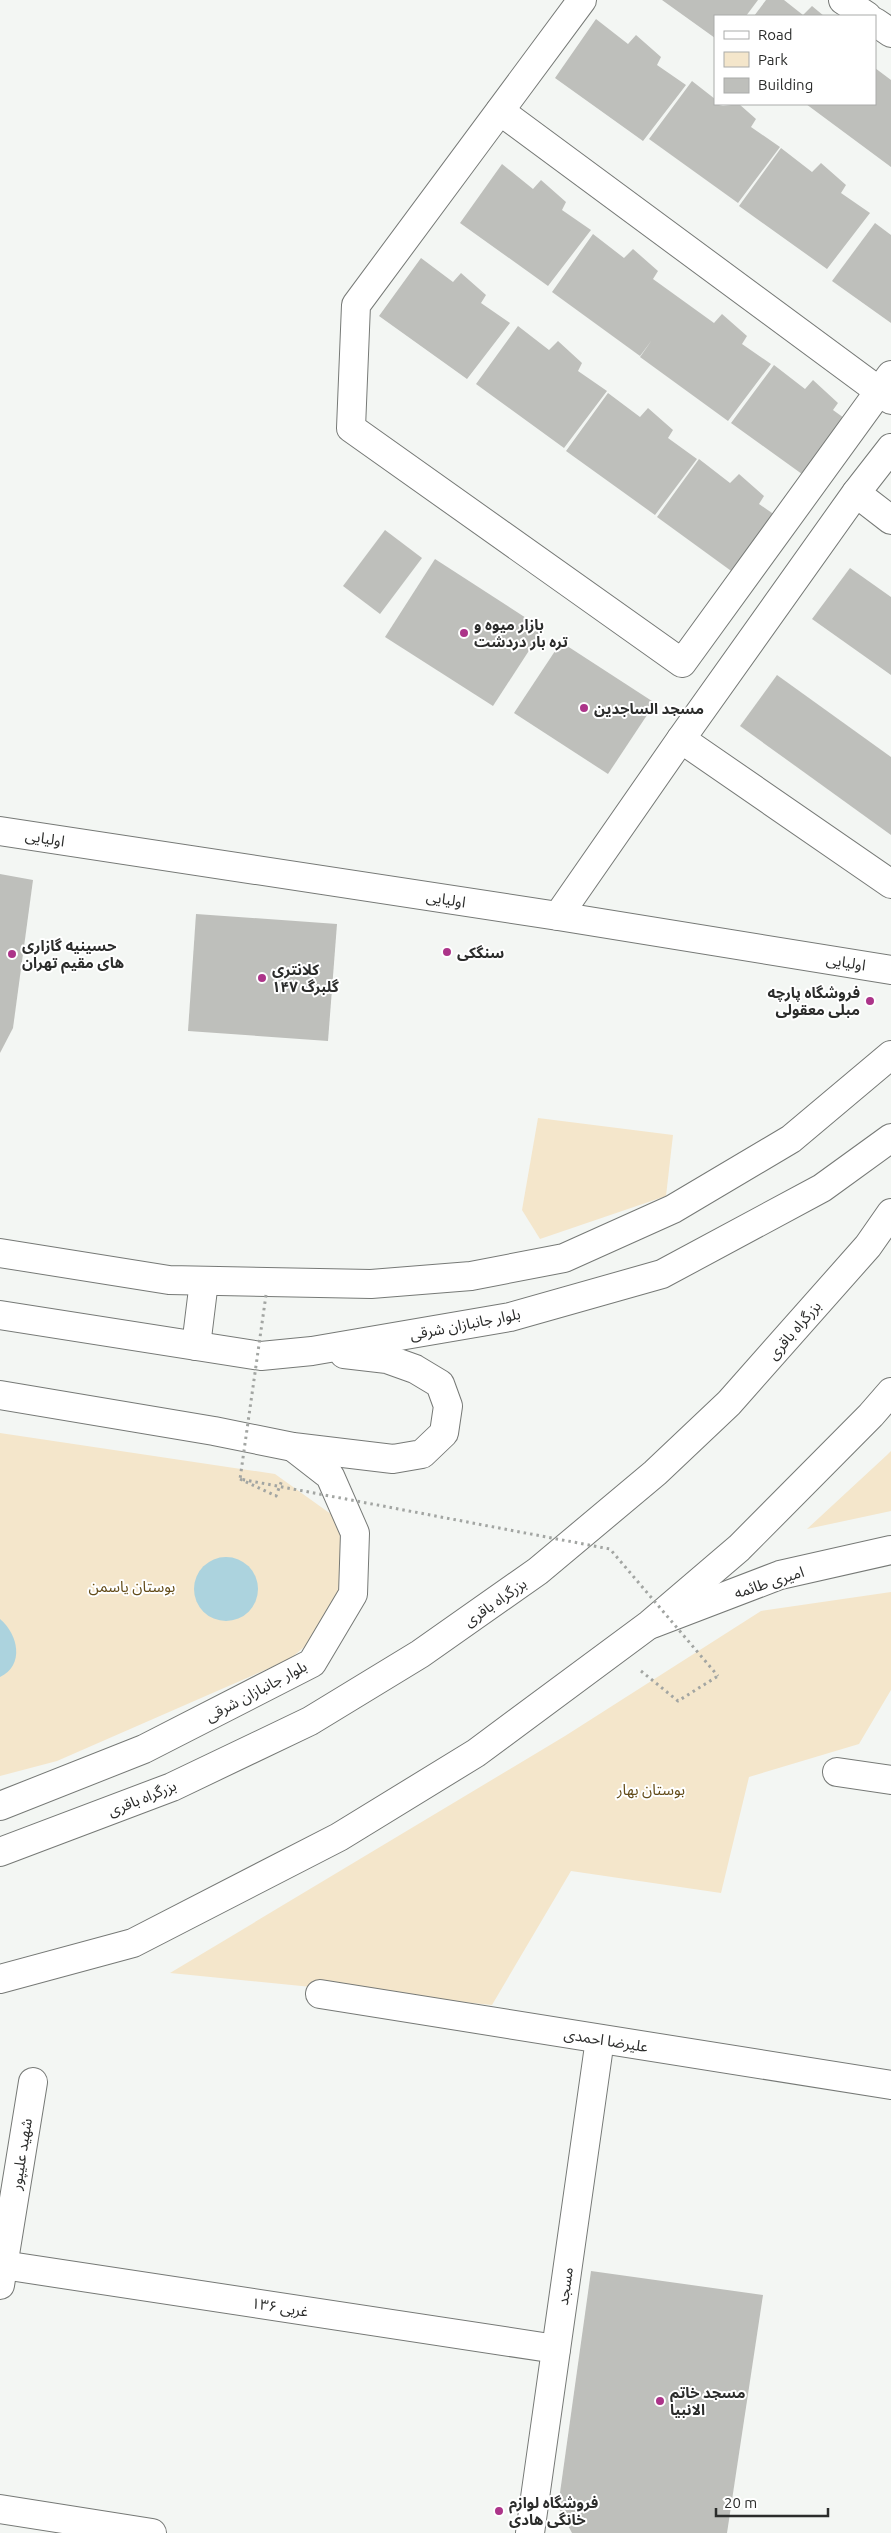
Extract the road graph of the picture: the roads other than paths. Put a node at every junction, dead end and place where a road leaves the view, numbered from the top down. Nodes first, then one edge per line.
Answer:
1 (582, 0) edge
2 (844, 0) edge
3 (866, 15) edge
4 (876, 23) edge
5 (891, 33) edge
6 (500, 111) junction
7 (887, 389) edge
8 (891, 448) edge
9 (856, 493) junction
10 (891, 520) edge
11 (681, 739) junction
12 (0, 831) edge
13 (891, 884) edge
14 (558, 916) junction
15 (891, 970) edge
16 (891, 1054) edge
17 (891, 1138) edge
18 (891, 1212) edge
19 (0, 1253) edge
20 (204, 1281) junction
21 (0, 1315) edge
22 (196, 1346) junction
23 (312, 1351) junction
24 (891, 1392) edge
25 (0, 1395) edge
26 (293, 1447) junction
27 (891, 1550) edge
28 (650, 1624) junction
29 (837, 1772) dead end
30 (891, 1780) edge
31 (0, 1806) edge
32 (0, 1852) edge
33 (0, 1979) edge
34 (320, 1994) dead end
35 (600, 2039) junction
36 (33, 2082) dead end
37 (891, 2085) edge
38 (8, 2184) edge
39 (2, 2275) edge
40 (556, 2349) junction
41 (0, 2509) edge
42 (152, 2533) edge
43 (530, 2533) edge

1 - 6 main road
2 - 3 main road
4 - 5 main road
6 - 7 main road
6 - 7 main road
8 - 9 main road
9 - 10 main road
9 - 11 main road
11 - 13 main road
11 - 14 main road
12 - 14 main road, اولیایی
14 - 15 main road, اولیایی
16 - 20 main road
17 - 23 main road, بلوار جانبازان شرقی
18 - 32 main road, بزرگراه باقری
19 - 20 main road
20 - 22 main road
21 - 22 main road, بلوار جانبازان شرقی
22 - 23 main road, بلوار جانبازان شرقی
23 - 26 main road
24 - 28 main road
25 - 26 main road, بلوار جانبازان شرقی
26 - 31 main road, بلوار جانبازان شرقی
27 - 28 main road, امیری طائمه
28 - 33 main road
29 - 30 main road
34 - 35 main road, علیرضا احمدی
35 - 37 main road, علیرضا احمدی
35 - 40 main road, مسجد
36 - 38 main road, شهید علیپور
38 - 39 main road, شهید علیپور
39 - 40 main road, ۱۳۶ غربی
40 - 43 main road, مسجد
41 - 42 main road

